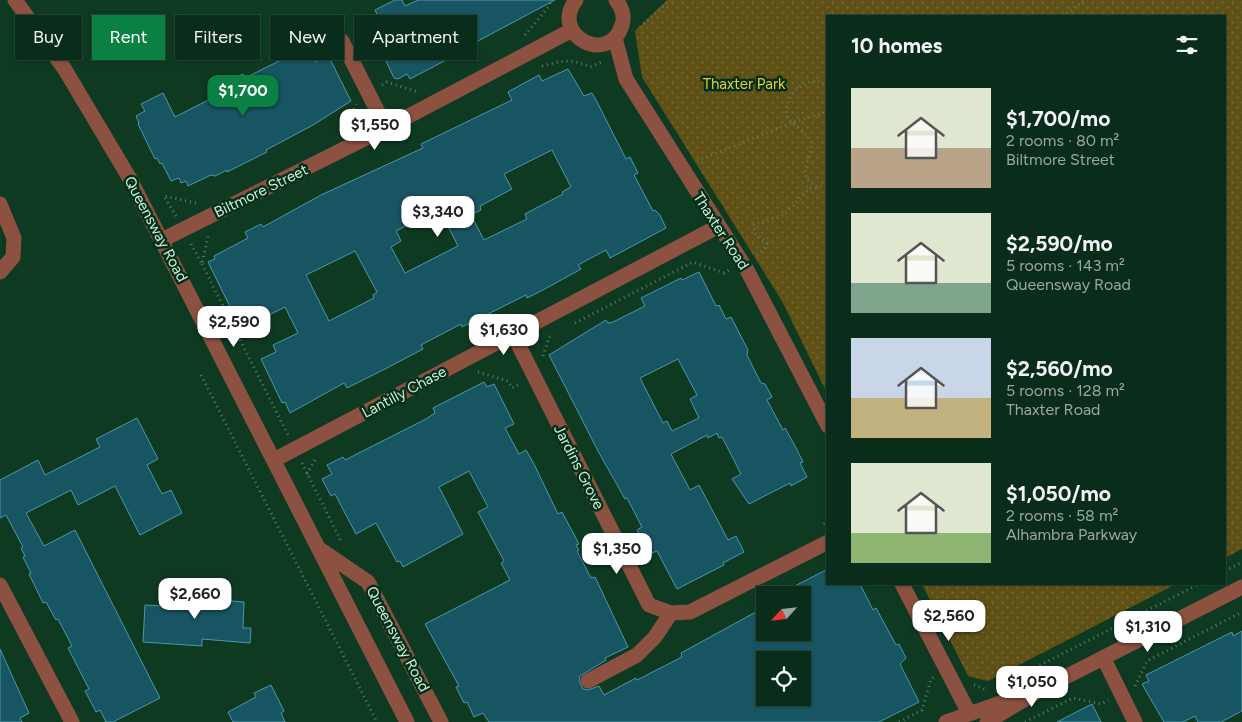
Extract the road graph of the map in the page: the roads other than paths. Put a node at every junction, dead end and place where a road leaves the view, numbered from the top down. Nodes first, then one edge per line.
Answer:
1 (15, 0) edge
2 (576, 0) edge
3 (621, 1) edge
4 (572, 30) junction
5 (615, 38) junction
6 (344, 45) edge
7 (386, 128) junction
8 (0, 204) edge
9 (720, 226) junction
10 (162, 240) junction
11 (0, 272) edge
12 (513, 334) junction
13 (826, 422) edge
14 (274, 460) junction
15 (826, 543) edge
16 (319, 549) junction
17 (0, 585) edge
18 (903, 585) edge
19 (1242, 587) edge
20 (671, 613) junction
21 (1104, 659) junction
22 (588, 681) dead end
23 (1040, 690) junction
24 (970, 713) junction
25 (72, 722) edge
26 (407, 722) edge
27 (441, 722) edge
28 (946, 722) edge
29 (987, 722) edge
30 (1135, 722) edge

1 - 10 street, Queensway Road
2 - 4 street
3 - 5 street
4 - 5 street
4 - 7 street, Biltmore Street
5 - 9 street, Thaxter Road
6 - 7 street
7 - 10 street, Biltmore Street
8 - 11 street
9 - 12 street, Lantilly Chase
9 - 13 street, Thaxter Road
10 - 14 street, Queensway Road
12 - 14 street, Lantilly Chase
12 - 20 street, Jardins Grove
14 - 16 street, Queensway Road
15 - 20 street
16 - 26 street, Queensway Road
16 - 27 street, Queensway Road
17 - 25 street
18 - 24 street
19 - 21 street
20 - 22 street
21 - 23 street
21 - 30 street
23 - 24 street
23 - 29 street
24 - 28 street

